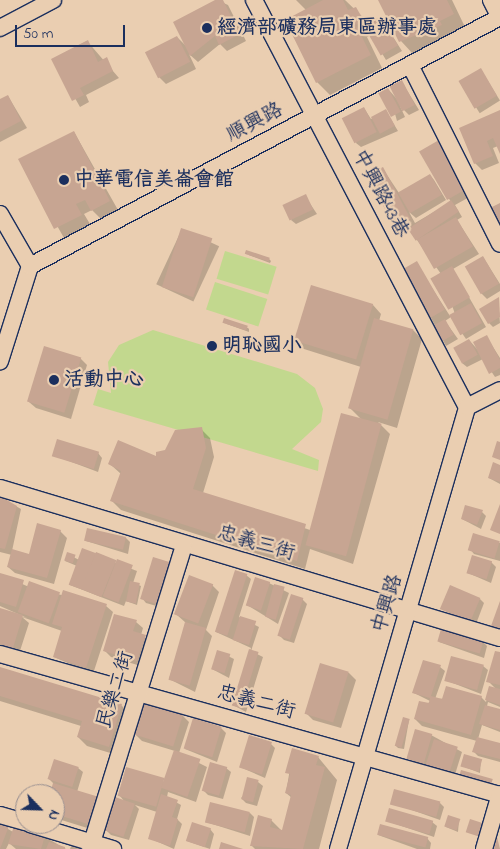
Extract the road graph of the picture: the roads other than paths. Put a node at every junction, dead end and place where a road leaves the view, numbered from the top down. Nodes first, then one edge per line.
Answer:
1 (53, 0) edge
2 (254, 0) edge
3 (490, 0) edge
4 (500, 17) edge
5 (0, 28) edge
6 (410, 65) junction
7 (315, 116) junction
8 (0, 214) edge
9 (500, 244) edge
10 (30, 266) junction
11 (0, 362) edge
12 (500, 390) edge
13 (467, 407) junction
14 (0, 488) edge
15 (184, 545) junction
16 (408, 611) junction
17 (500, 638) edge
18 (0, 654) edge
19 (138, 693) junction
20 (364, 755) junction
21 (500, 795) edge
22 (0, 815) edge
23 (15, 819) edge
24 (58, 834) edge
25 (91, 846) edge
26 (113, 849) edge
27 (338, 849) edge
28 (484, 849) edge

1 - 5 street
2 - 7 street, 中興路43巷
3 - 4 street
4 - 6 street, 順興路
6 - 7 street, 順興路
6 - 9 street
7 - 10 street, 順興路
7 - 13 street, 中興路43巷
8 - 10 street
10 - 11 street
12 - 13 street
13 - 16 street, 中興路
14 - 15 street, 忠義三街
15 - 16 street, 忠義三街
15 - 19 street, 民樂二街
16 - 17 street, 忠義三街
16 - 20 street, 中興路
18 - 19 street, 忠義二街
19 - 20 street, 忠義二街
19 - 25 street, 民樂二街
20 - 21 street, 忠義二街
20 - 27 street, 中興路
21 - 28 street
22 - 23 street
24 - 25 street
25 - 26 street

